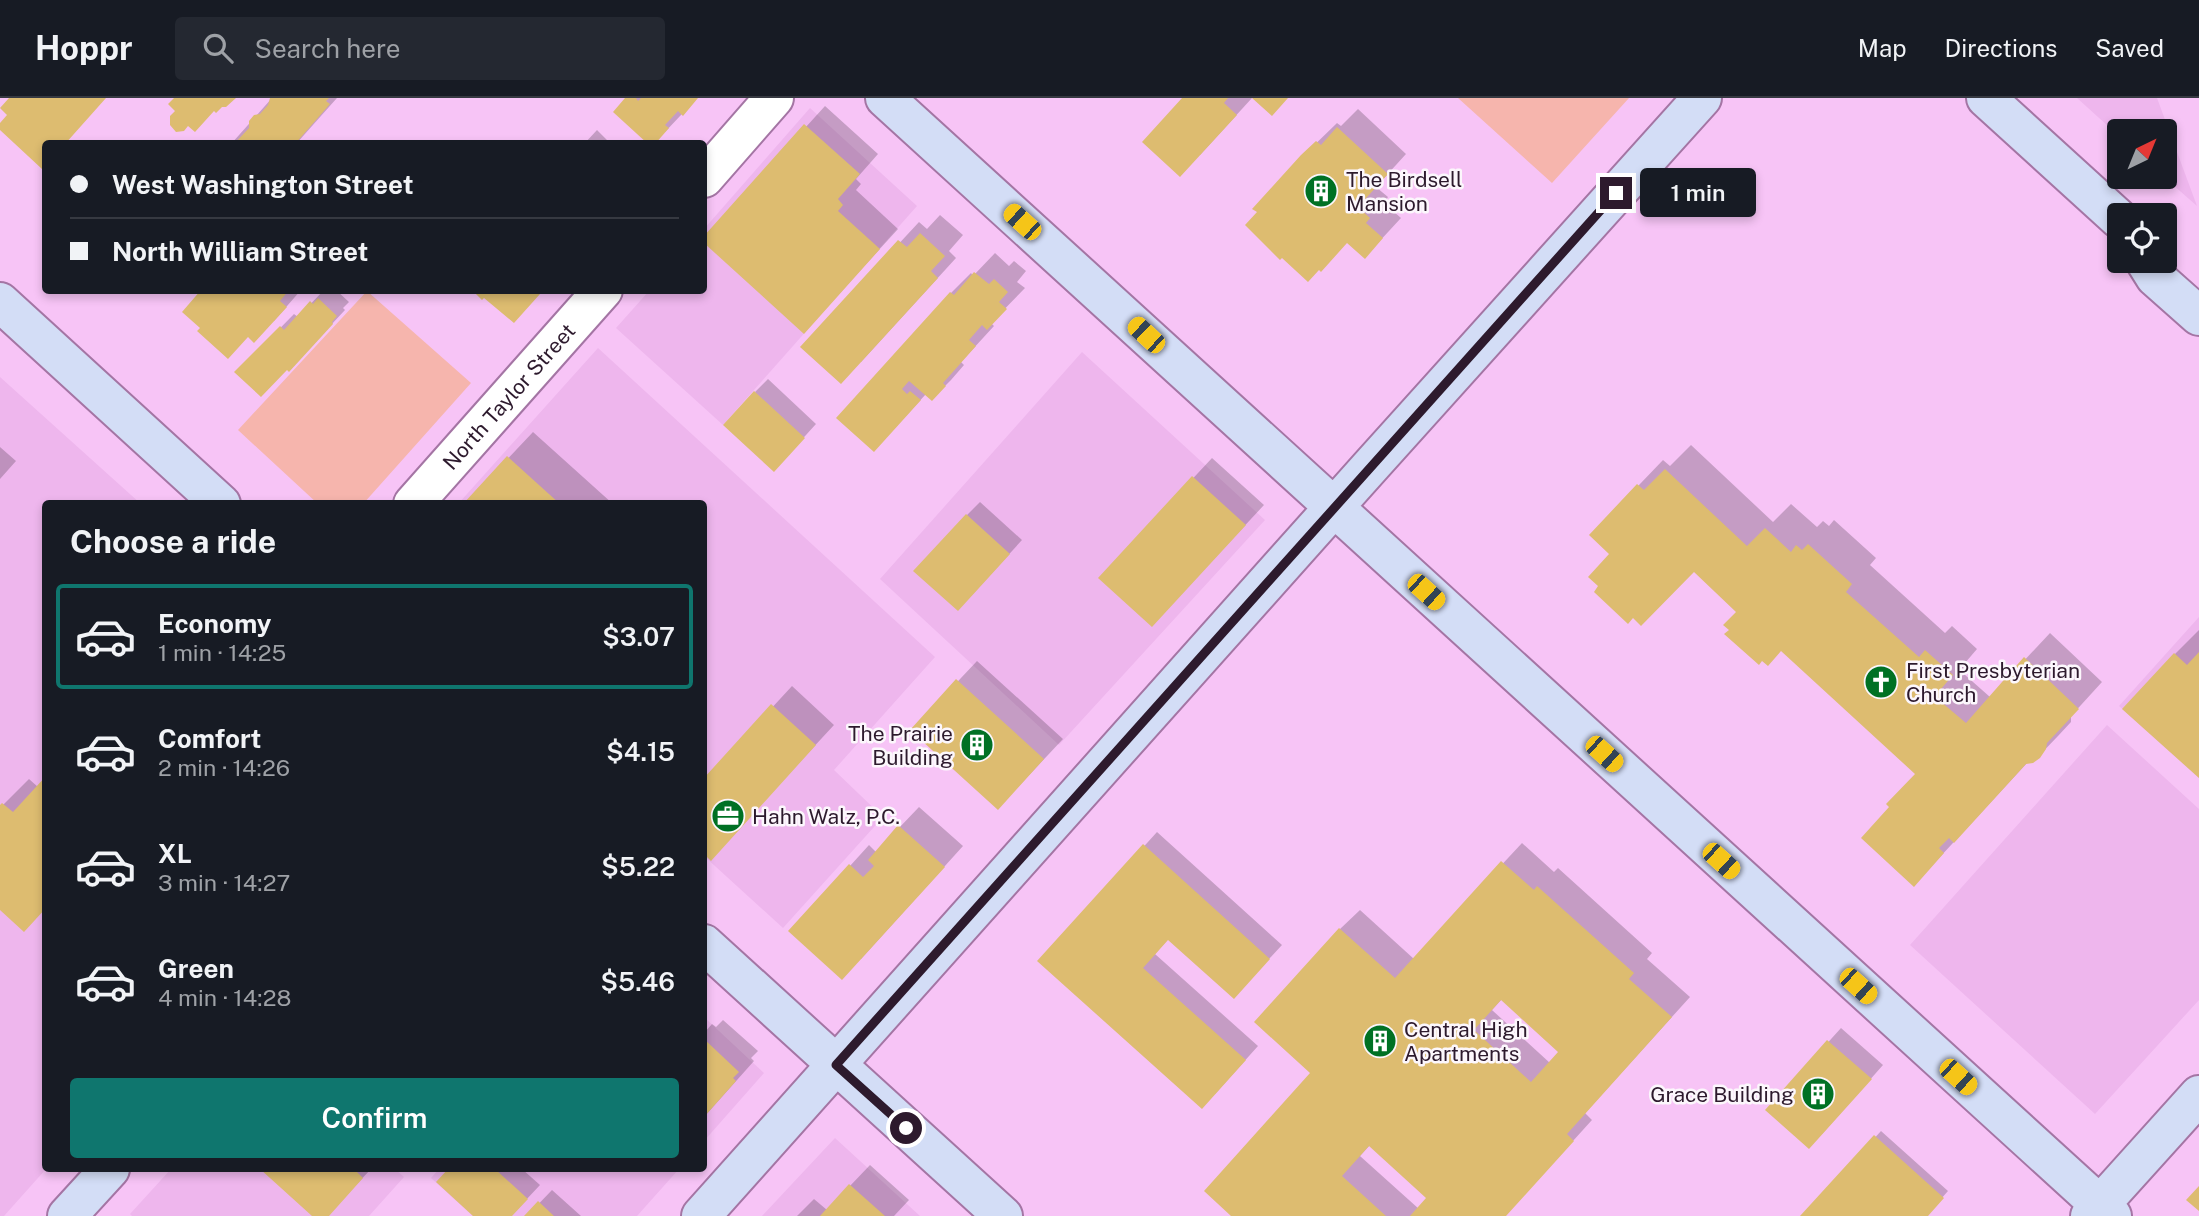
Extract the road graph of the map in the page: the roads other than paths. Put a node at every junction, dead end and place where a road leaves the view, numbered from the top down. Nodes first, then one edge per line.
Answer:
1 (774, 98) edge
2 (885, 98) edge
3 (1702, 98) edge
4 (1986, 98) edge
5 (707, 175) edge
6 (2107, 208) edge
7 (2152, 273) edge
8 (599, 294) edge
9 (0, 302) edge
10 (2199, 316) edge
11 (217, 500) edge
12 (417, 500) edge
13 (1334, 508) junction
14 (707, 947) edge
15 (836, 1065) junction
16 (2199, 1096) edge
17 (107, 1172) edge
18 (2101, 1212) edge
19 (67, 1216) edge
20 (701, 1216) edge
21 (1003, 1216) edge

1 - 5 street
2 - 13 street
3 - 13 street
4 - 6 street
7 - 10 street
8 - 12 street, North Taylor Street
9 - 11 street
13 - 15 street
13 - 18 street
14 - 15 street
15 - 20 street
15 - 21 street
16 - 18 street
17 - 19 street

